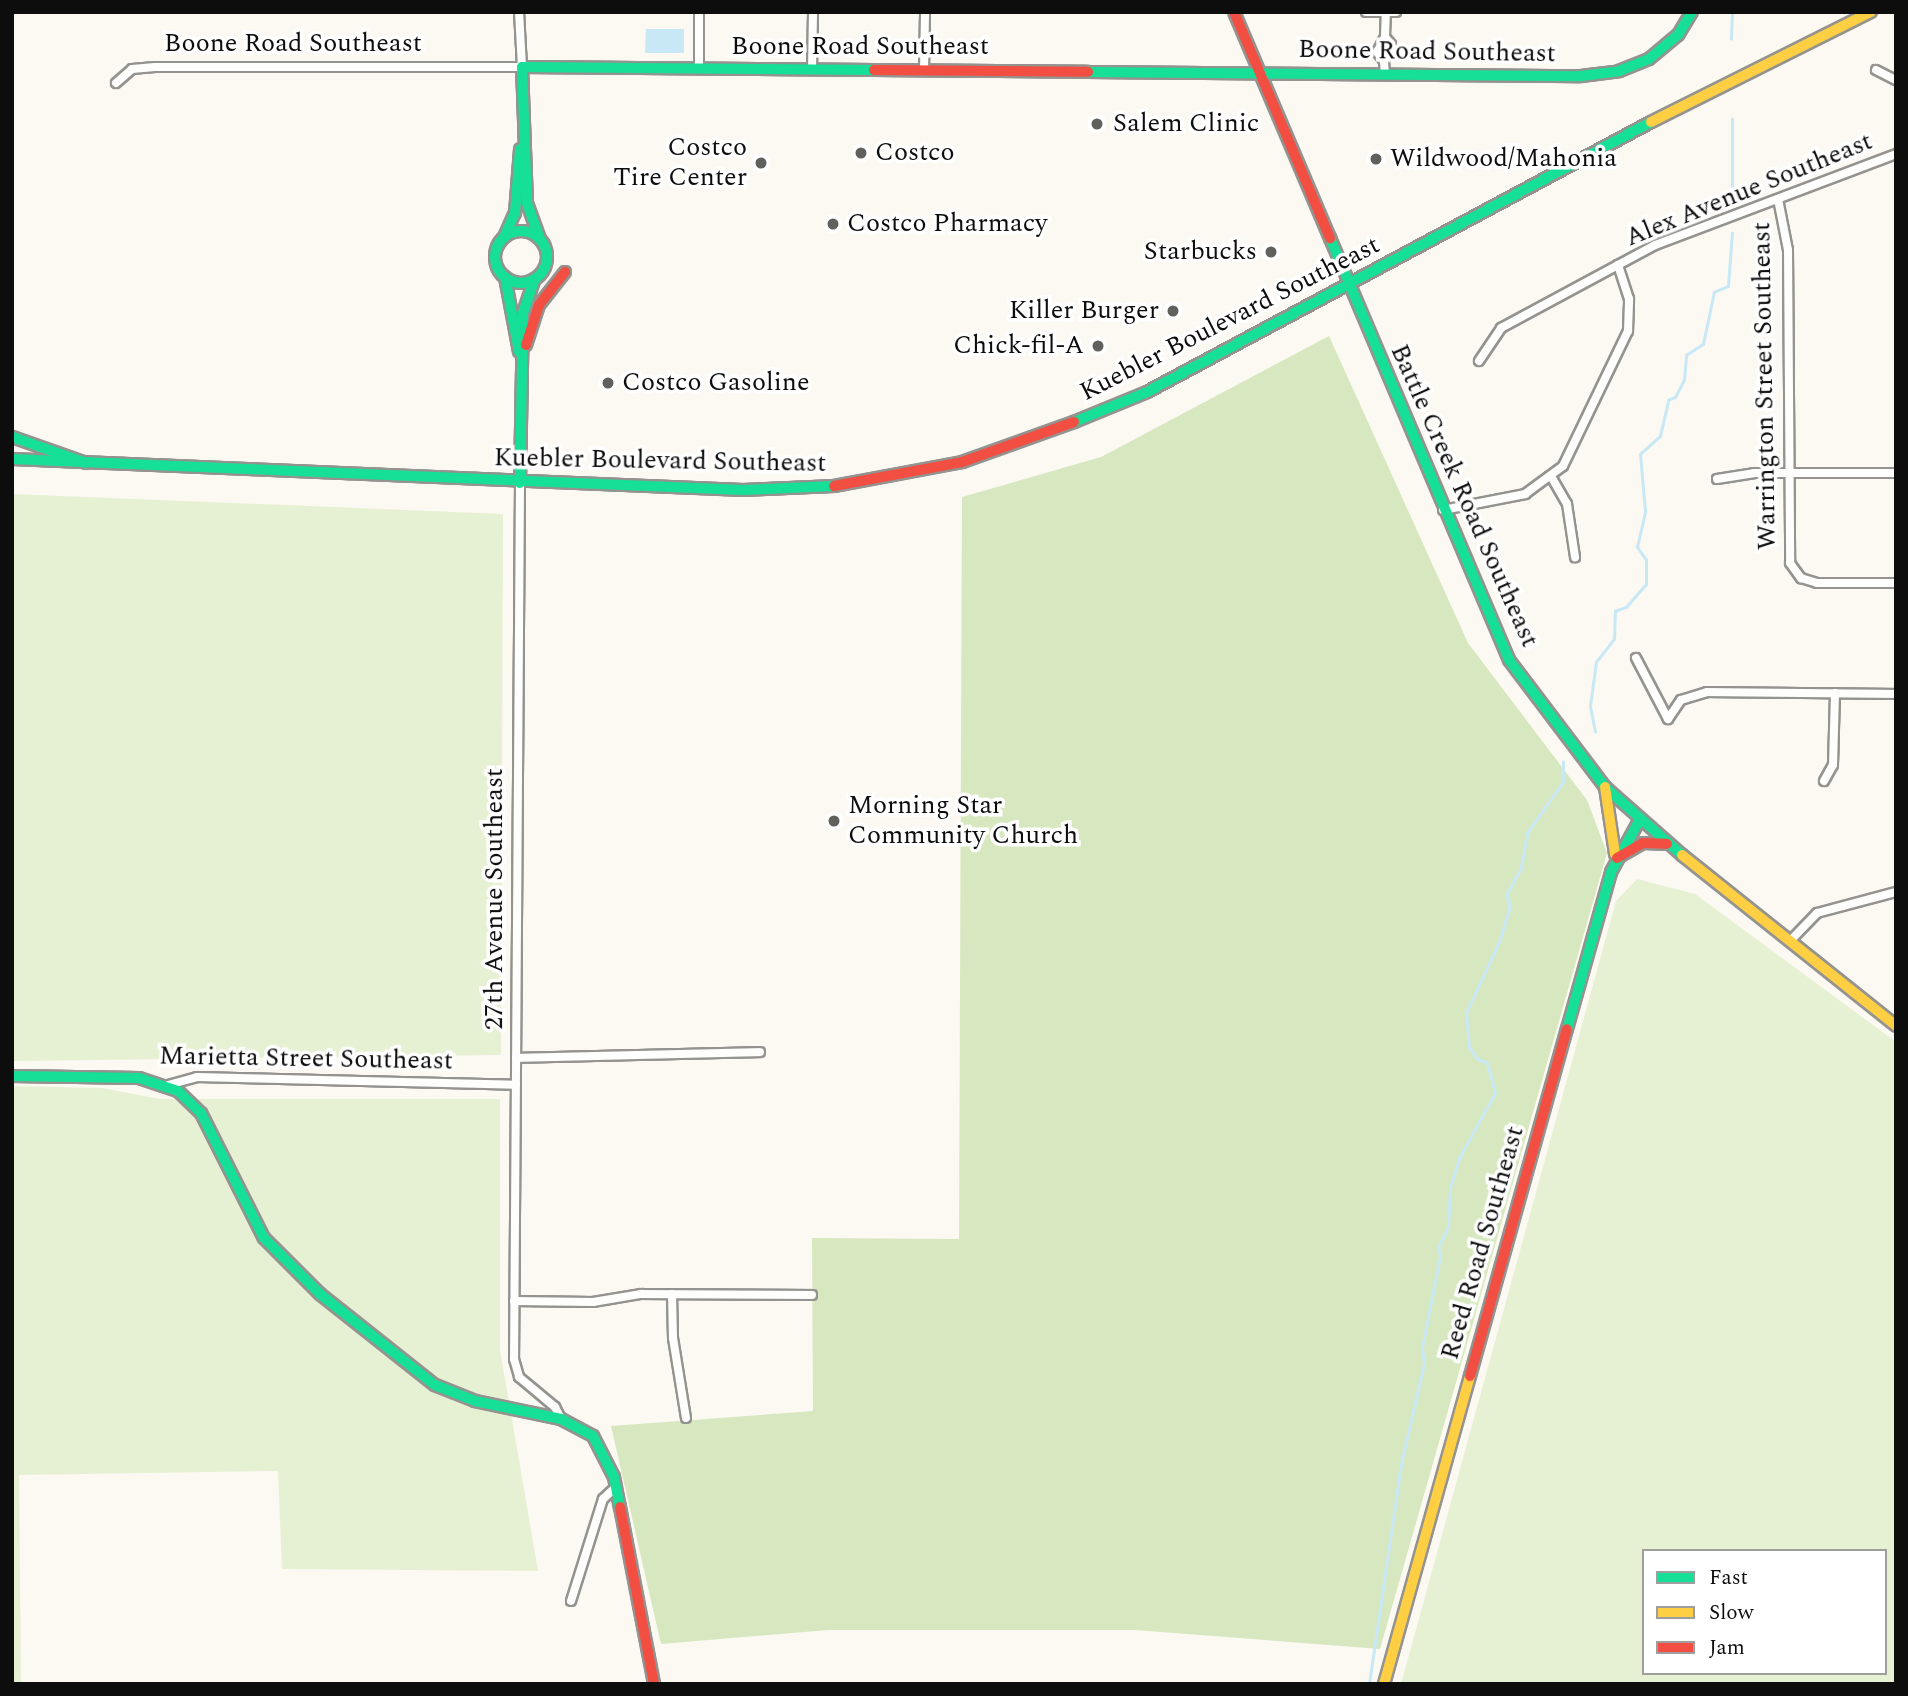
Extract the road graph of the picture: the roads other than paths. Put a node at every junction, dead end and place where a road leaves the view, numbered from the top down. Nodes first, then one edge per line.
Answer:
1 (519, 12) edge
2 (699, 12) edge
3 (813, 12) edge
4 (925, 12) edge
5 (1234, 12) edge
6 (1366, 12) edge
7 (1396, 12) edge
8 (1692, 12) edge
9 (1871, 12) edge
10 (1386, 14) junction
11 (522, 68) junction
12 (699, 69) junction
13 (812, 70) junction
14 (1876, 70) dead end
15 (924, 71) junction
16 (1259, 73) junction
17 (1385, 75) junction
18 (1896, 80) edge
19 (116, 83) dead end
20 (522, 143) junction
21 (1896, 154) edge
22 (1778, 199) junction
23 (505, 235) junction
24 (540, 239) junction
25 (1618, 265) junction
26 (565, 272) dead end
27 (505, 278) junction
28 (535, 279) junction
29 (1349, 286) junction
30 (521, 361) junction
31 (1479, 361) dead end
32 (12, 437) edge
33 (12, 459) edge
34 (86, 463) junction
35 (1787, 472) junction
36 (1896, 473) edge
37 (1552, 478) junction
38 (1717, 479) dead end
39 (520, 483) junction
40 (1443, 510) junction
41 (1575, 557) dead end
42 (1896, 583) edge
43 (1636, 659) dead end
44 (1835, 693) junction
45 (1896, 694) edge
46 (1824, 781) dead end
47 (1605, 787) junction
48 (1639, 821) junction
49 (1670, 844) junction
50 (1614, 860) junction
51 (1896, 892) edge
52 (1790, 941) junction
53 (1896, 1026) edge
54 (760, 1052) dead end
55 (516, 1058) junction
56 (12, 1076) edge
57 (168, 1085) junction
58 (516, 1085) junction
59 (672, 1294) junction
60 (812, 1295) dead end
61 (514, 1301) junction
62 (686, 1418) dead end
63 (561, 1419) junction
64 (615, 1487) junction
65 (571, 1601) dead end
66 (654, 1684) edge
67 (1384, 1684) edge

1 - 11 street
2 - 12 street
3 - 13 street
4 - 15 street
5 - 16 main road, Battle Creek Road Southeast
6 - 10 street
7 - 10 street
8 - 17 main road, Boone Road Southeast
9 - 29 main road, Kuebler Boulevard Southeast
10 - 17 street
11 - 12 main road, Boone Road Southeast
11 - 19 street, Boone Road Southeast
11 - 20 main road
12 - 13 main road, Boone Road Southeast
13 - 15 main road, Boone Road Southeast
14 - 18 street
15 - 16 main road, Boone Road Southeast
16 - 17 main road, Boone Road Southeast
16 - 29 main road, Battle Creek Road Southeast
20 - 23 main road
20 - 24 main road
21 - 22 street, Alex Avenue Southeast
22 - 25 street, Alex Avenue Southeast
22 - 35 street, Warrington Street Southeast
23 - 24 main road
23 - 27 main road
24 - 28 main road
25 - 31 street, Alex Avenue Southeast
25 - 37 street
26 - 30 main road
27 - 28 main road
27 - 30 main road, 27th Avenue Southeast
28 - 30 main road, 27th Avenue Southeast
29 - 39 main road, Kuebler Boulevard Southeast
29 - 40 main road, Battle Creek Road Southeast
30 - 39 main road, 27th Avenue Southeast
32 - 34 main road
33 - 34 main road, Kuebler Boulevard Southeast
34 - 39 main road, Kuebler Boulevard Southeast
35 - 36 street
35 - 38 street
35 - 42 street, Warrington Street Southeast
37 - 40 street
37 - 41 street
39 - 55 street, 27th Avenue Southeast
40 - 47 main road, Battle Creek Road Southeast
43 - 44 street
44 - 45 street
44 - 46 street
47 - 48 main road, Battle Creek Road Southeast
47 - 50 main road
48 - 49 main road, Battle Creek Road Southeast
48 - 50 main road, Reed Road Southeast
49 - 50 main road
49 - 52 main road, Battle Creek Road Southeast
50 - 67 main road, Reed Road Southeast
51 - 52 street
52 - 53 main road, Battle Creek Road Southeast
54 - 55 street
55 - 58 street, 27th Avenue Southeast
56 - 57 main road, Marietta Street Southeast
57 - 58 street, Marietta Street Southeast
57 - 63 main road
58 - 61 street, 27th Avenue Southeast
59 - 60 street
59 - 61 street
59 - 62 street
61 - 63 street, 27th Avenue Southeast
63 - 64 main road
64 - 65 street
64 - 66 main road

